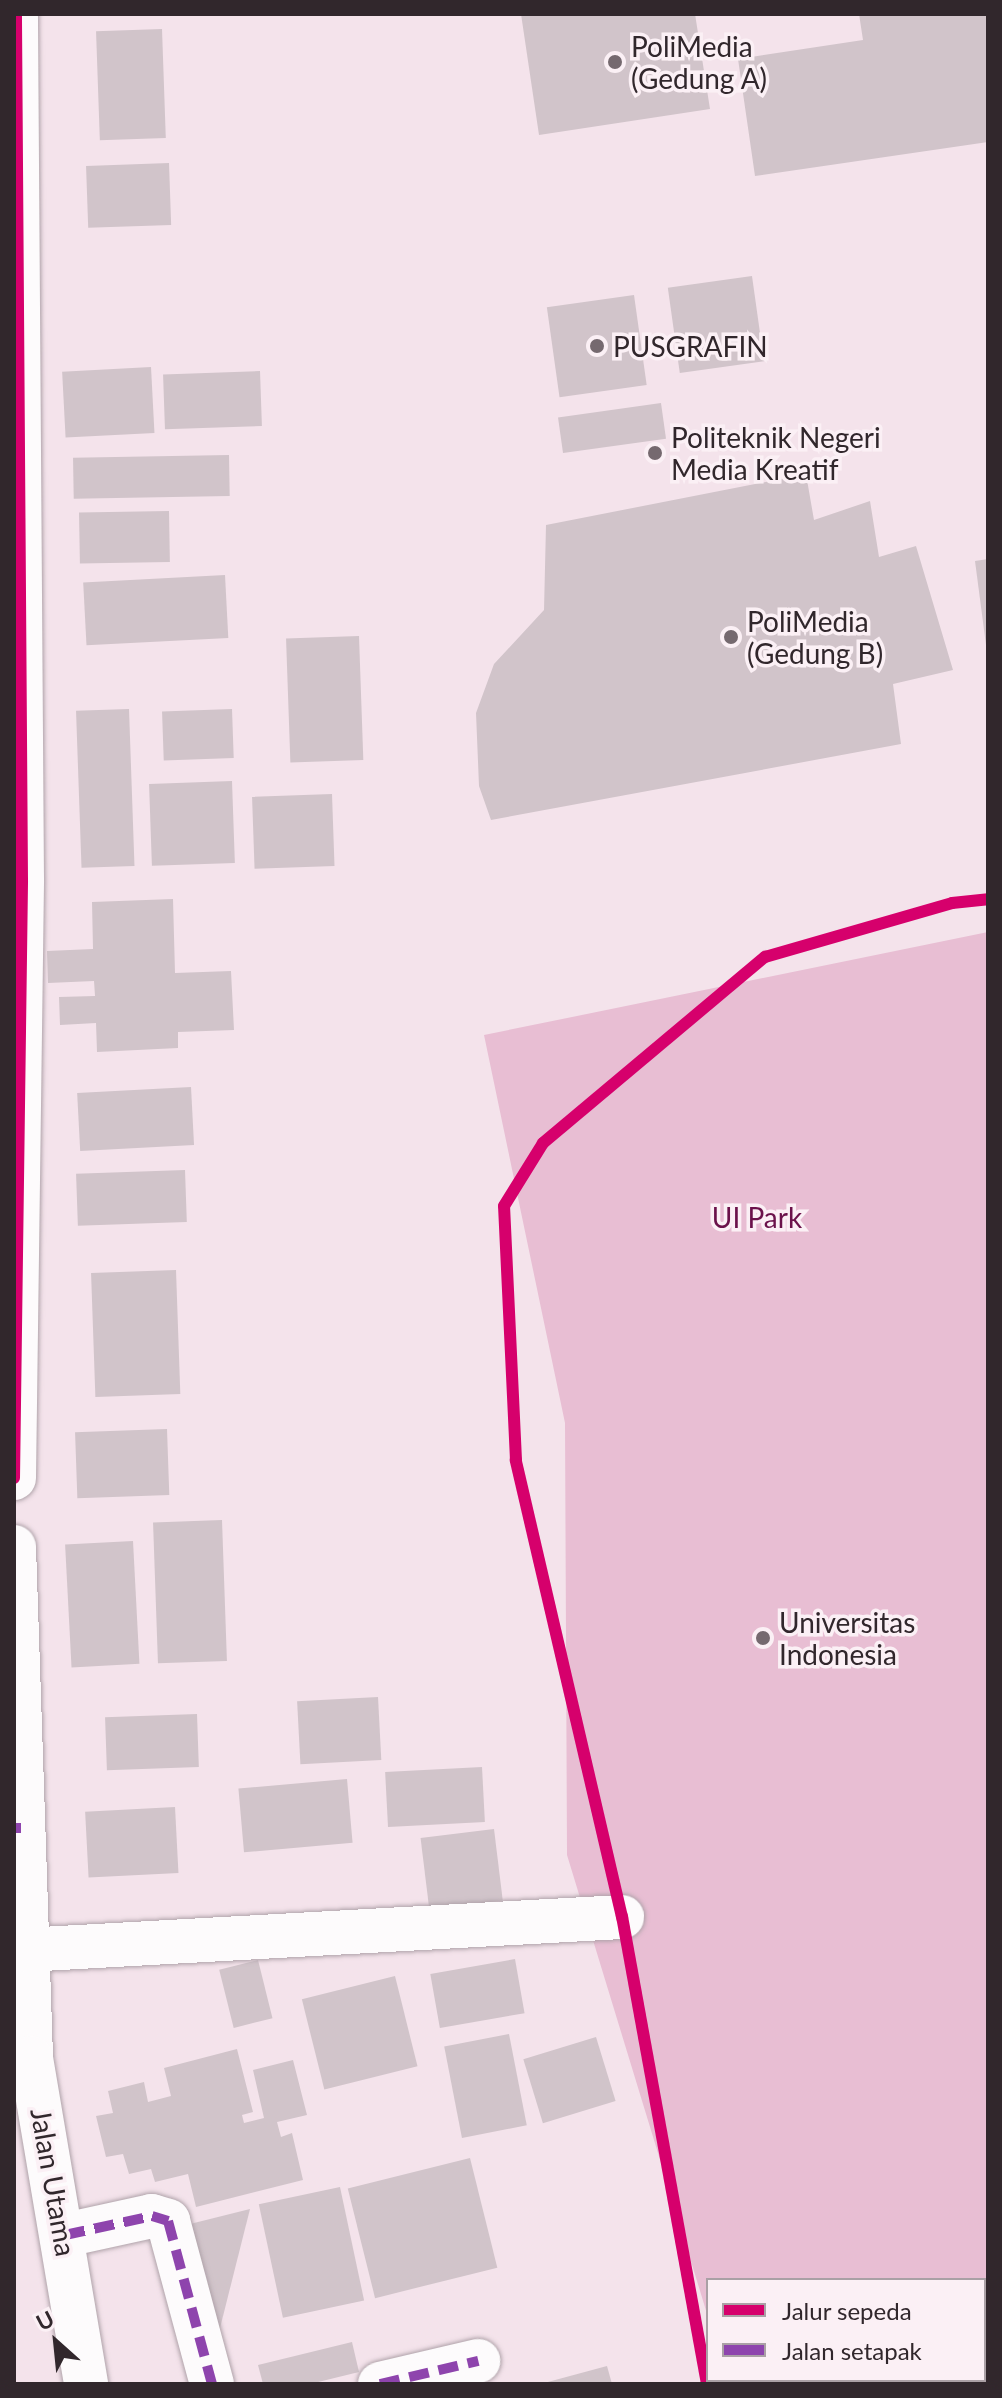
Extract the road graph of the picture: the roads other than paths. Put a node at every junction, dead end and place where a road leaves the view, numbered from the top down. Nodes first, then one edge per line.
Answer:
1 (16, 14) edge
2 (14, 1478) edge
3 (14, 1547) edge
4 (17, 1828) edge
5 (622, 1917) dead end
6 (24, 1950) junction
7 (65, 2235) junction
8 (478, 2361) dead end
9 (86, 2384) edge
10 (212, 2384) edge
11 (380, 2384) edge

1 - 2 street
3 - 4 street, Jalan Utama
4 - 6 street, Jalan Utama
5 - 6 street
6 - 7 street, Jalan Utama
7 - 9 street, Jalan Utama
7 - 10 street
8 - 11 street

